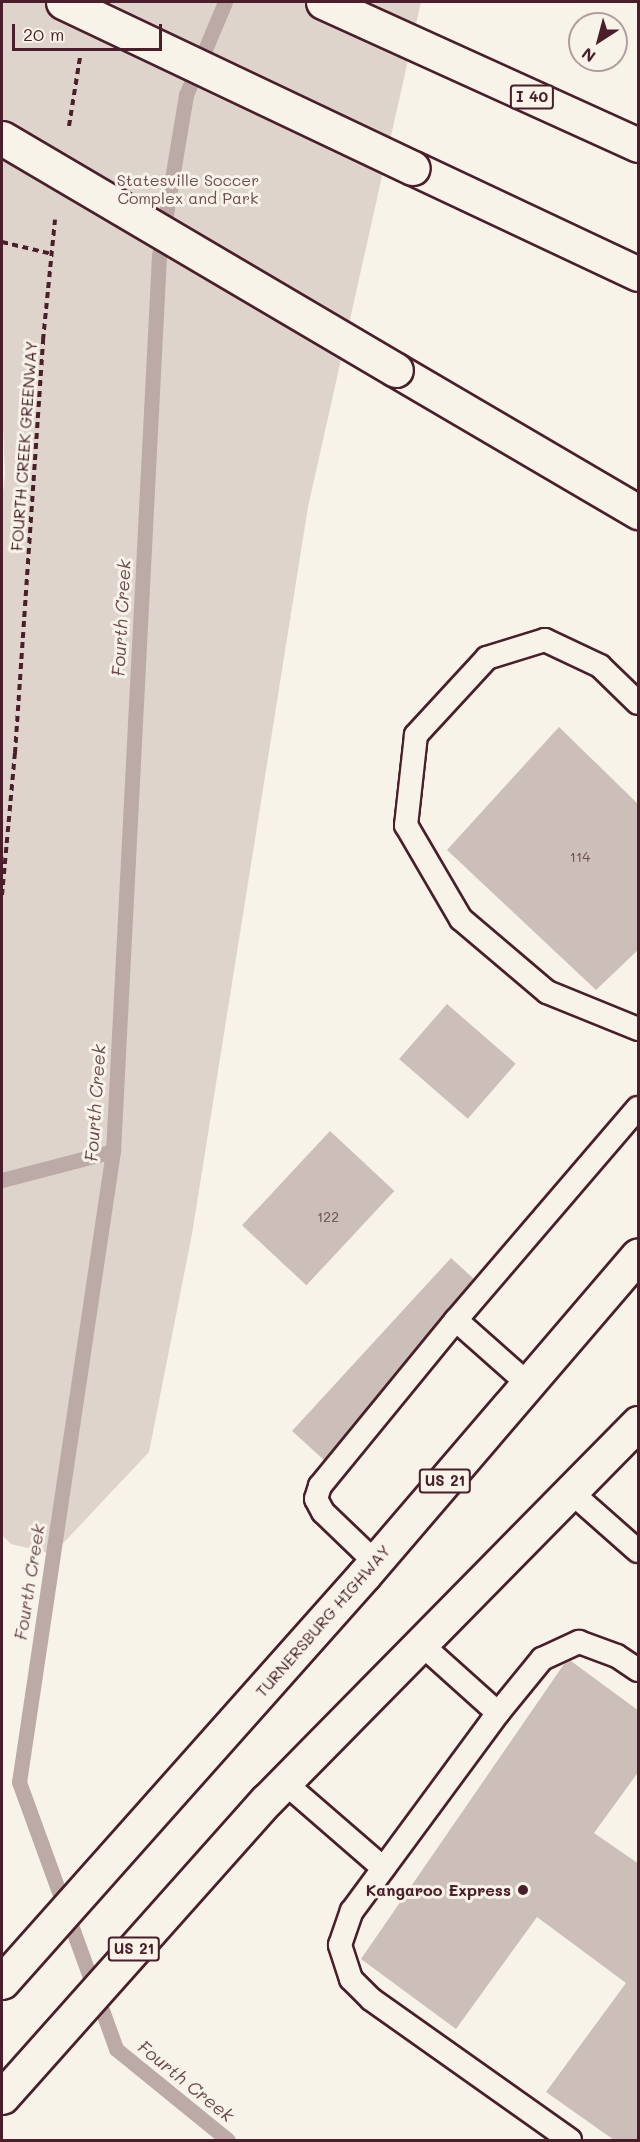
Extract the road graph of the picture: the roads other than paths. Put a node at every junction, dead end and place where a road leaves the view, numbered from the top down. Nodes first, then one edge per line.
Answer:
1 (63, 2) edge
2 (323, 2) edge
3 (2, 138) edge
4 (639, 145) edge
5 (639, 274) edge
6 (639, 512) edge
7 (639, 703) edge
8 (639, 1029) edge
9 (639, 1108) edge
10 (639, 1255) edge
11 (456, 1320) junction
12 (528, 1384) junction
13 (639, 1424) edge
14 (571, 1492) junction
15 (639, 1551) edge
16 (375, 1562) junction
17 (421, 1644) junction
18 (639, 1670) edge
19 (498, 1713) junction
20 (276, 1791) junction
21 (383, 1868) junction
22 (2, 1982) edge
23 (2, 2097) edge
24 (570, 2140) edge

1 - 5 main road, bridge
2 - 4 main road, I 40
3 - 6 main road, bridge
7 - 8 lane
9 - 11 lane
10 - 12 main road, TURNERSBURG HIGHWAY / US 21
11 - 12 lane
11 - 16 lane
12 - 16 main road, TURNERSBURG HIGHWAY / US 21
13 - 14 main road, US 21
14 - 15 lane
14 - 17 main road, US 21
16 - 22 main road, TURNERSBURG HIGHWAY / US 21
17 - 19 lane
17 - 20 main road, US 21
18 - 19 lane
19 - 21 lane
20 - 21 lane
20 - 23 main road, US 21
21 - 24 lane

